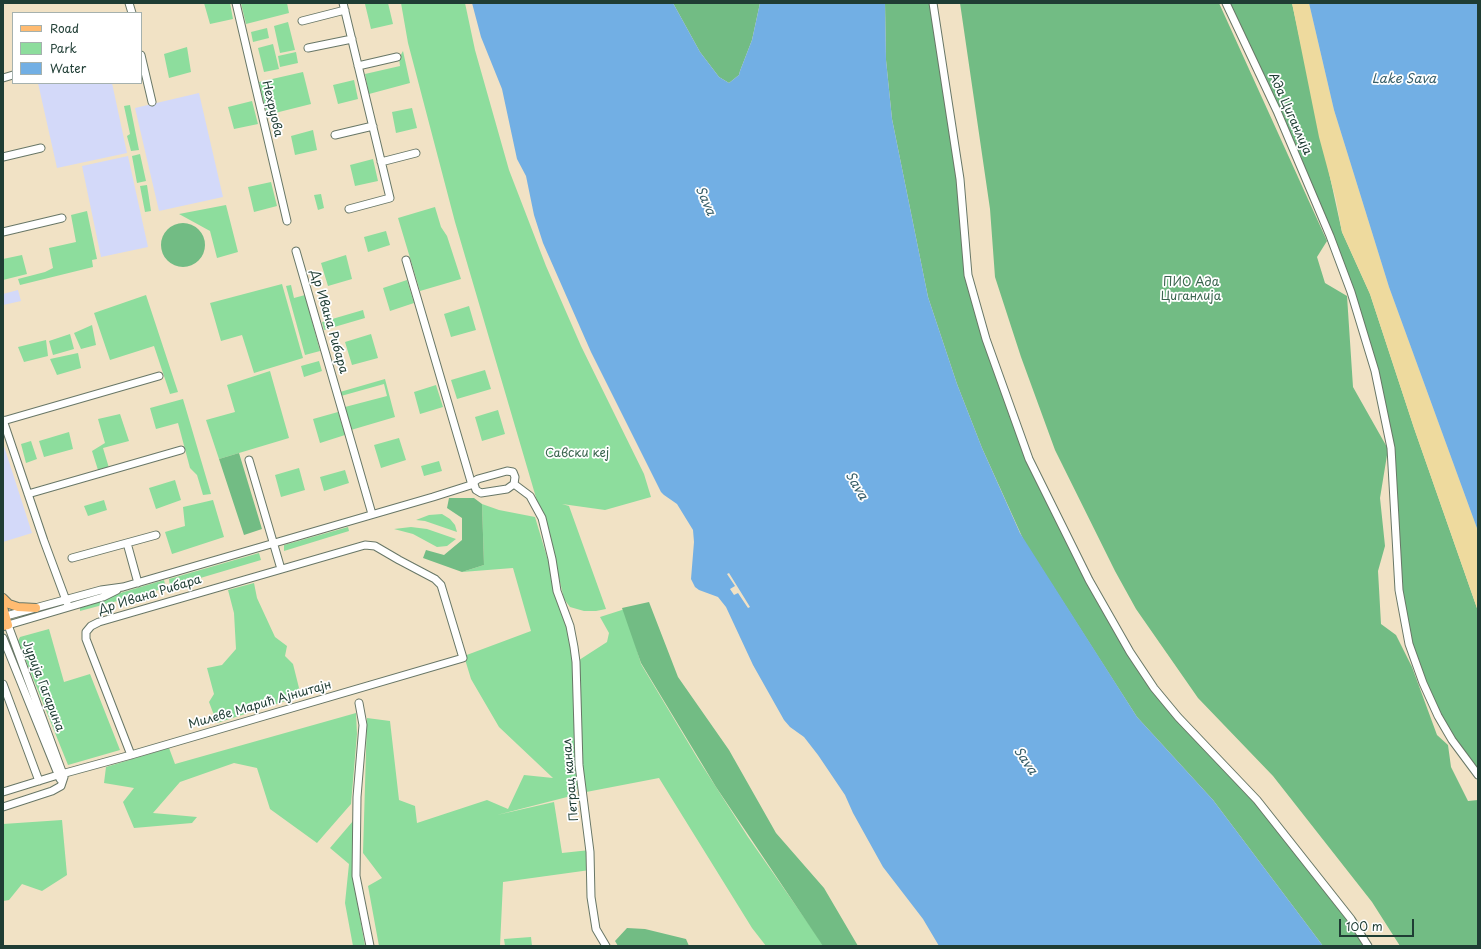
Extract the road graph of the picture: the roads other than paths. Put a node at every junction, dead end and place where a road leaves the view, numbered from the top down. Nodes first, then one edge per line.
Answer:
1 (236, 3) edge
2 (933, 3) edge
3 (1226, 3) edge
4 (344, 7) edge
5 (302, 21) dead end
6 (352, 38) junction
7 (308, 48) dead end
8 (397, 57) dead end
9 (142, 59) edge
10 (358, 66) junction
11 (152, 102) dead end
12 (373, 126) junction
13 (335, 135) dead end
14 (41, 148) dead end
15 (416, 153) dead end
16 (3, 157) edge
17 (381, 162) junction
18 (349, 209) dead end
19 (62, 218) dead end
20 (287, 221) dead end
21 (3, 232) edge
22 (296, 251) dead end
23 (406, 260) dead end
24 (159, 376) dead end
25 (3, 420) edge
26 (180, 450) dead end
27 (249, 460) dead end
28 (514, 484) junction
29 (473, 485) junction
30 (28, 494) junction
31 (372, 514) junction
32 (156, 535) dead end
33 (127, 543) junction
34 (273, 543) junction
35 (72, 558) dead end
36 (281, 569) junction
37 (138, 583) junction
38 (123, 587) junction
39 (3, 598) edge
40 (66, 600) junction
41 (3, 607) edge
42 (68, 607) junction
43 (36, 608) junction
44 (4, 617) edge
45 (5, 626) edge
46 (3, 638) edge
47 (463, 658) joint
48 (3, 684) edge
49 (359, 703) dead end
50 (131, 755) junction
51 (61, 774) junction
52 (1478, 775) edge
53 (39, 781) junction
54 (3, 792) edge
55 (3, 807) edge
56 (370, 946) edge
57 (606, 946) edge
58 (1368, 946) edge

1 - 20 street, Нехруова
2 - 58 street
3 - 52 street, Ада Циганлија
4 - 5 street
4 - 6 street
6 - 7 street
6 - 10 street
8 - 10 street
9 - 11 street
10 - 12 street
12 - 13 street
12 - 17 street
14 - 16 street
15 - 17 street
17 - 18 street
19 - 21 street
22 - 31 street, Др Ивана Рибара
23 - 29 street
24 - 25 street
25 - 30 street
26 - 30 street
27 - 34 street
28 - 29 street
28 - 29 street, Др Ивана Рибара
28 - 57 street, Петрац канал
29 - 31 street, Др Ивана Рибара
30 - 40 street
31 - 34 street, Др Ивана Рибара
32 - 33 street
33 - 35 street
33 - 37 street
34 - 36 street
34 - 37 street, Др Ивана Рибара
36 - 47 street, Др Ивана Рибара
36 - 50 street, Др Ивана Рибара
37 - 38 street, Др Ивана Рибара
38 - 40 street, Др Ивана Рибара
38 - 42 street, Др Ивана Рибара
39 - 43 main road
40 - 42 street
40 - 43 street, Др Ивана Рибара
41 - 44 main road, Јурија Гагарина
42 - 45 street, Др Ивана Рибара
43 - 44 street, Др Ивана Рибара
44 - 45 main road, Јурија Гагарина
45 - 51 street, Јурија Гагарина
46 - 51 street, Јурија Гагарина
47 - 50 street, Милеве Марић Ајнштајн
48 - 53 street
49 - 56 street
50 - 51 street, Милеве Марић Ајнштајн
51 - 53 street, Милеве Марић Ајнштајн
51 - 55 street
53 - 54 street, Милеве Марић Ајнштајн

